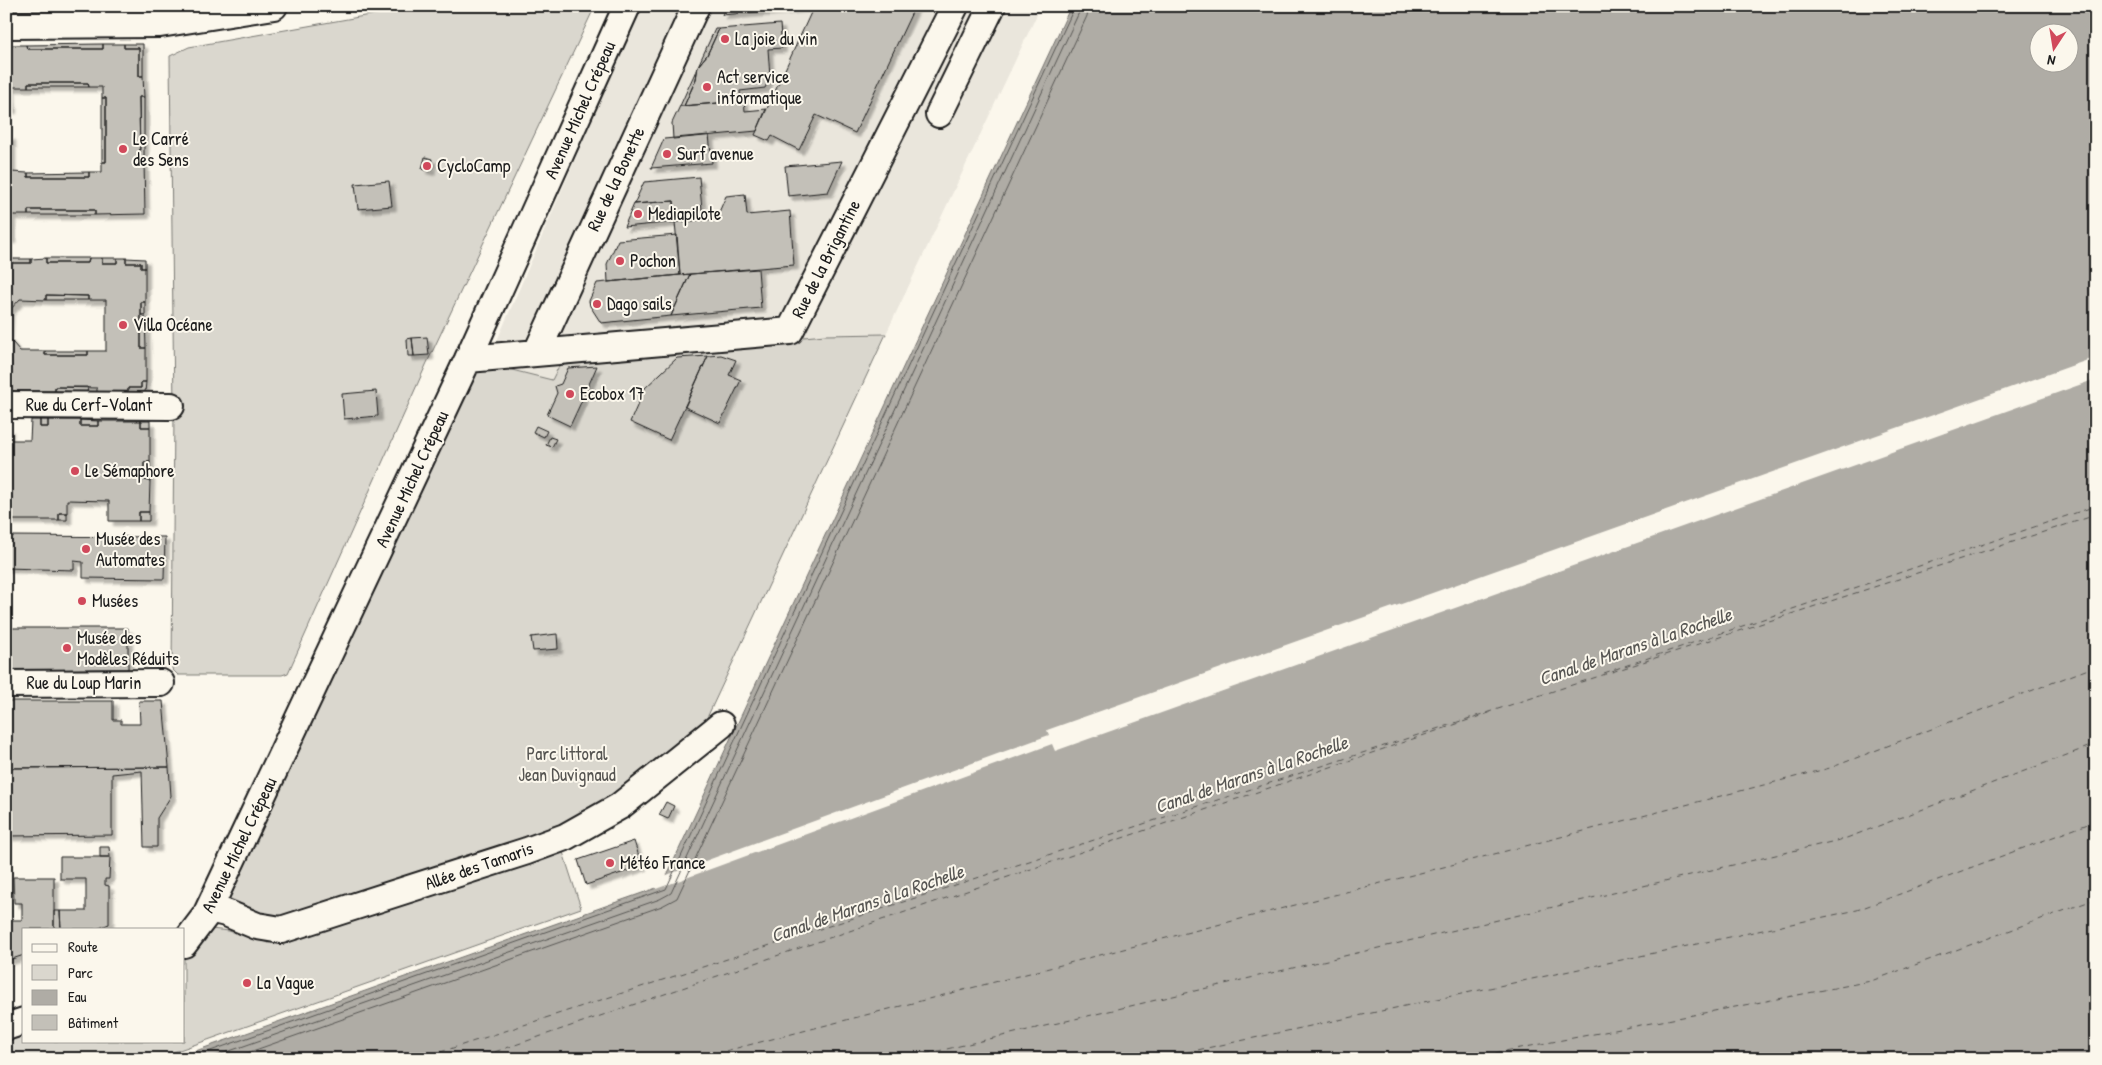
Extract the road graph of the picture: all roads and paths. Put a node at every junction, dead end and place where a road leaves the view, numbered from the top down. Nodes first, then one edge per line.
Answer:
1 (272, 6) edge
2 (628, 6) edge
3 (696, 6) edge
4 (955, 6) edge
5 (992, 6) edge
6 (6, 25) edge
7 (939, 114) dead end
8 (537, 352) junction
9 (468, 359) junction
10 (6, 404) edge
11 (171, 406) dead end
12 (162, 683) dead end
13 (6, 684) edge
14 (721, 725) dead end
15 (209, 909) junction
16 (185, 943) edge
17 (22, 1022) edge
18 (6, 1027) edge

1 - 6 street
2 - 9 street, Avenue Michel Crépeau
3 - 8 street, Rue de la Bonette
4 - 8 street, Rue de la Brigantine
5 - 7 street
8 - 9 street, Rue de la Brigantine
9 - 15 street, Avenue Michel Crépeau
10 - 11 street, Rue du Cerf-Volant
12 - 13 street, Rue du Loup Marin
14 - 15 street, Allée des Tamaris
15 - 16 street, Avenue Michel Crépeau
17 - 18 street

